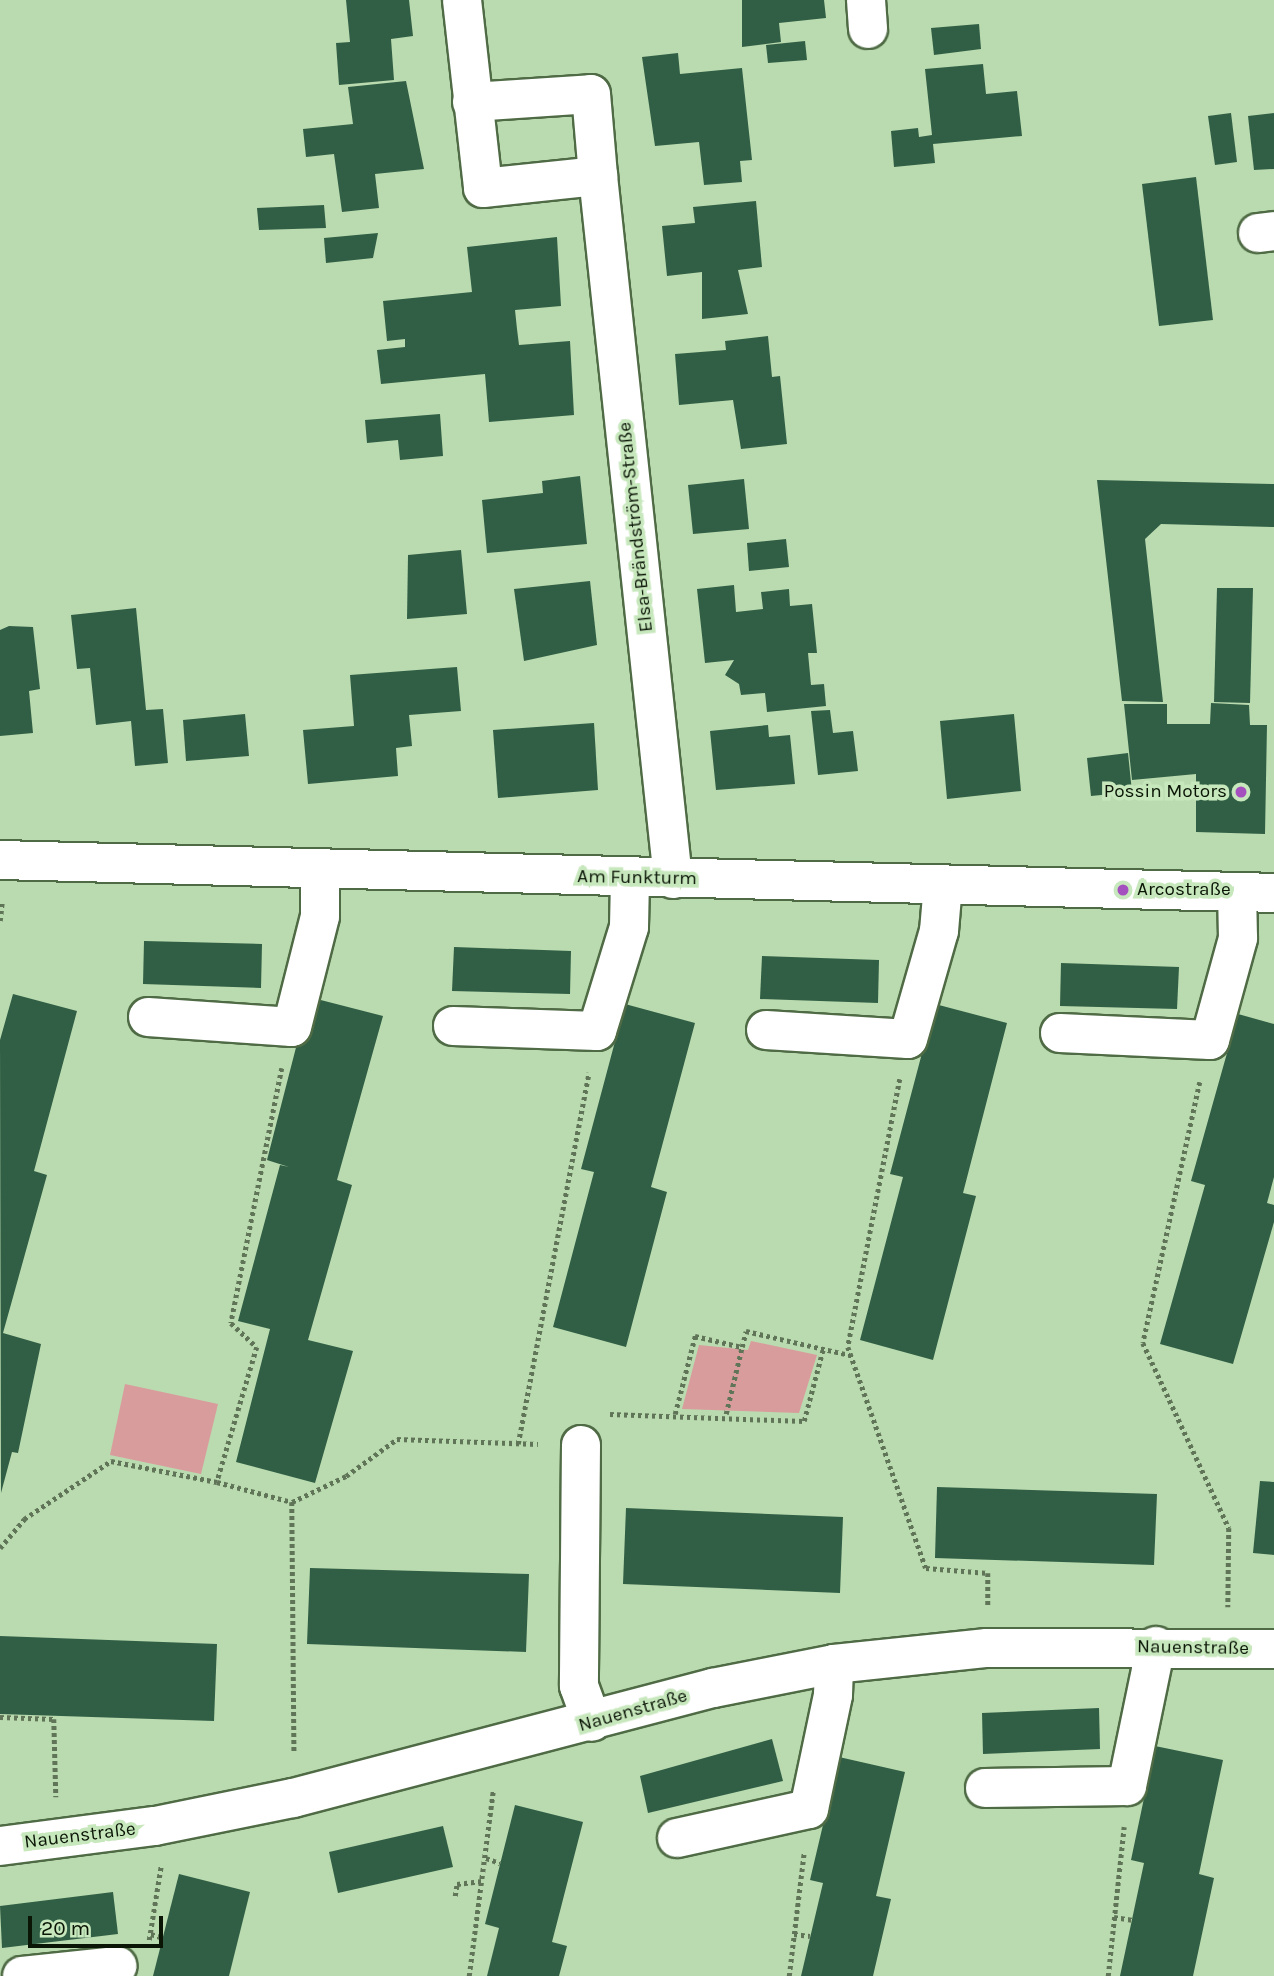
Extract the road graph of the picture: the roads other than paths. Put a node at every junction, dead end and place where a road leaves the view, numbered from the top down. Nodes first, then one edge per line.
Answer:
1 (462, 0) edge
2 (472, 102) junction
3 (598, 176) junction
4 (0, 860) edge
5 (320, 870) junction
6 (630, 879) junction
7 (673, 879) junction
8 (943, 884) junction
9 (1255, 893) edge
10 (148, 1017) dead end
11 (453, 1026) dead end
12 (766, 1030) dead end
13 (1060, 1033) dead end
14 (581, 1445) road end
15 (1156, 1646) junction
16 (1274, 1649) edge
17 (834, 1664) junction
18 (592, 1722) junction
19 (985, 1788) dead end
20 (677, 1838) dead end
21 (0, 1846) edge
22 (132, 1960) road end
23 (22, 1976) edge

1 - 2 street
2 - 3 street, Elsa-Brändström-Straße
2 - 3 street
3 - 7 street, Elsa-Brändström-Straße
4 - 5 street, Am Funkturm
5 - 6 street, Am Funkturm
5 - 10 street
6 - 7 street, Am Funkturm
6 - 11 street
7 - 8 street, Am Funkturm
8 - 9 street, Am Funkturm
8 - 12 street
9 - 13 street
14 - 18 street
15 - 16 street, Nauenstraße
15 - 17 street, Nauenstraße
15 - 19 street
17 - 18 street, Nauenstraße
17 - 20 street
18 - 21 street, Nauenstraße
22 - 23 street

